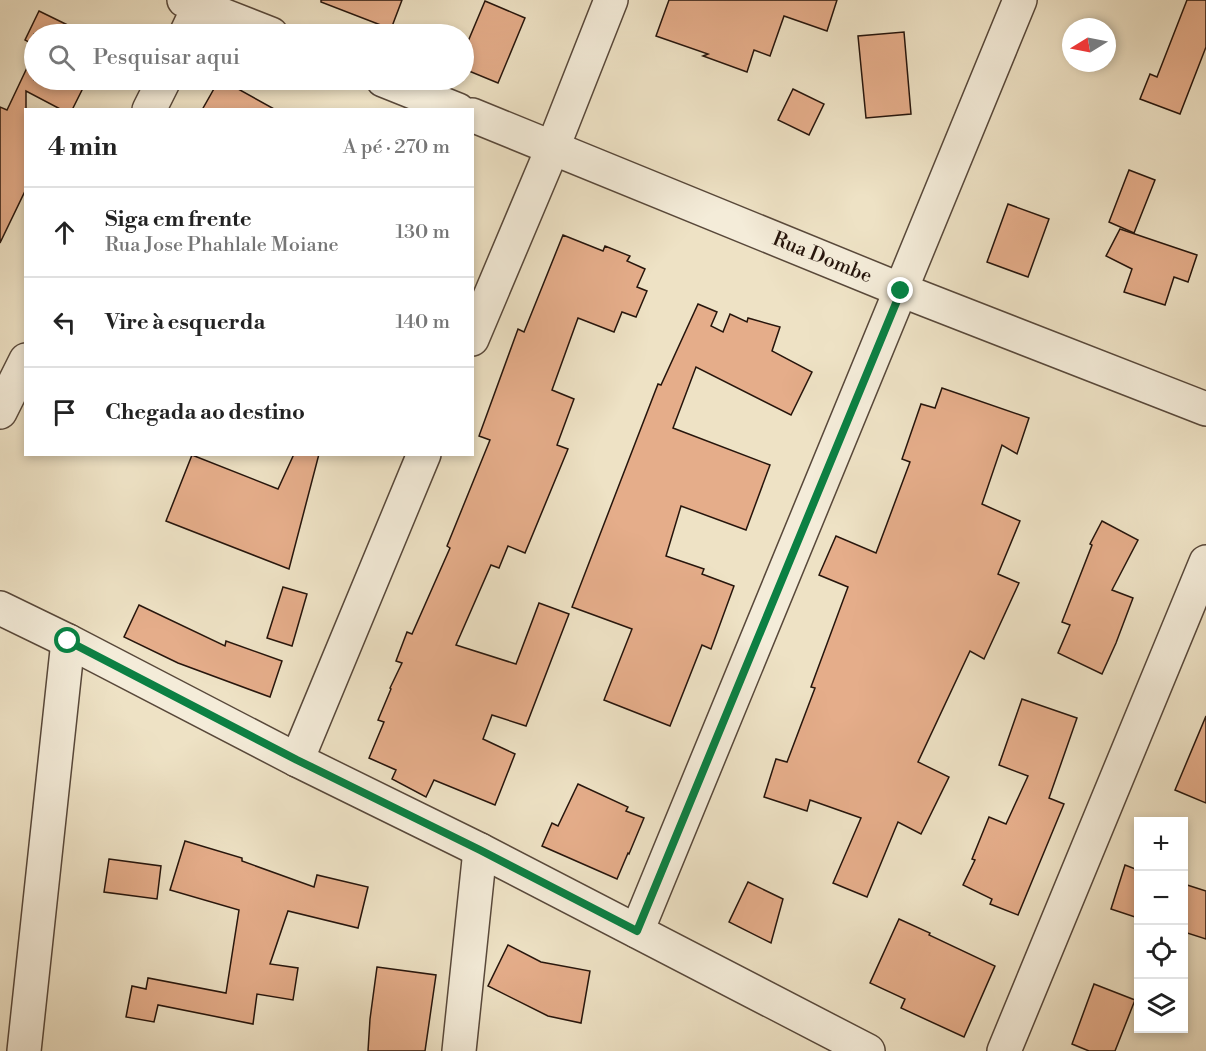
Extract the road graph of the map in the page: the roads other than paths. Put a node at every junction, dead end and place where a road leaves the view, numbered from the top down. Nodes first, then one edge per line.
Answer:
1 (611, 0) edge
2 (1020, 0) edge
3 (193, 10) edge
4 (238, 24) edge
5 (159, 90) edge
6 (408, 90) edge
7 (150, 108) edge
8 (453, 108) edge
9 (474, 116) edge
10 (553, 147) junction
11 (901, 291) junction
12 (474, 334) edge
13 (24, 364) edge
14 (1206, 409) edge
15 (0, 412) edge
16 (423, 456) edge
17 (1206, 562) edge
18 (0, 608) edge
19 (68, 641) junction
20 (297, 760) junction
21 (480, 850) junction
22 (637, 931) junction
23 (862, 1049) edge
24 (24, 1051) edge
25 (459, 1051) edge
26 (1004, 1051) edge

1 - 10 street
2 - 11 street
3 - 4 street
5 - 7 street
6 - 8 street
9 - 10 street, Rua Dombe
10 - 11 street, Rua Dombe
10 - 12 street
11 - 14 street, Rua Dombe
11 - 22 street
13 - 15 street
16 - 20 street
17 - 26 street
18 - 19 street
19 - 20 street
19 - 24 street
20 - 21 street
21 - 22 street
21 - 25 street
22 - 23 street

